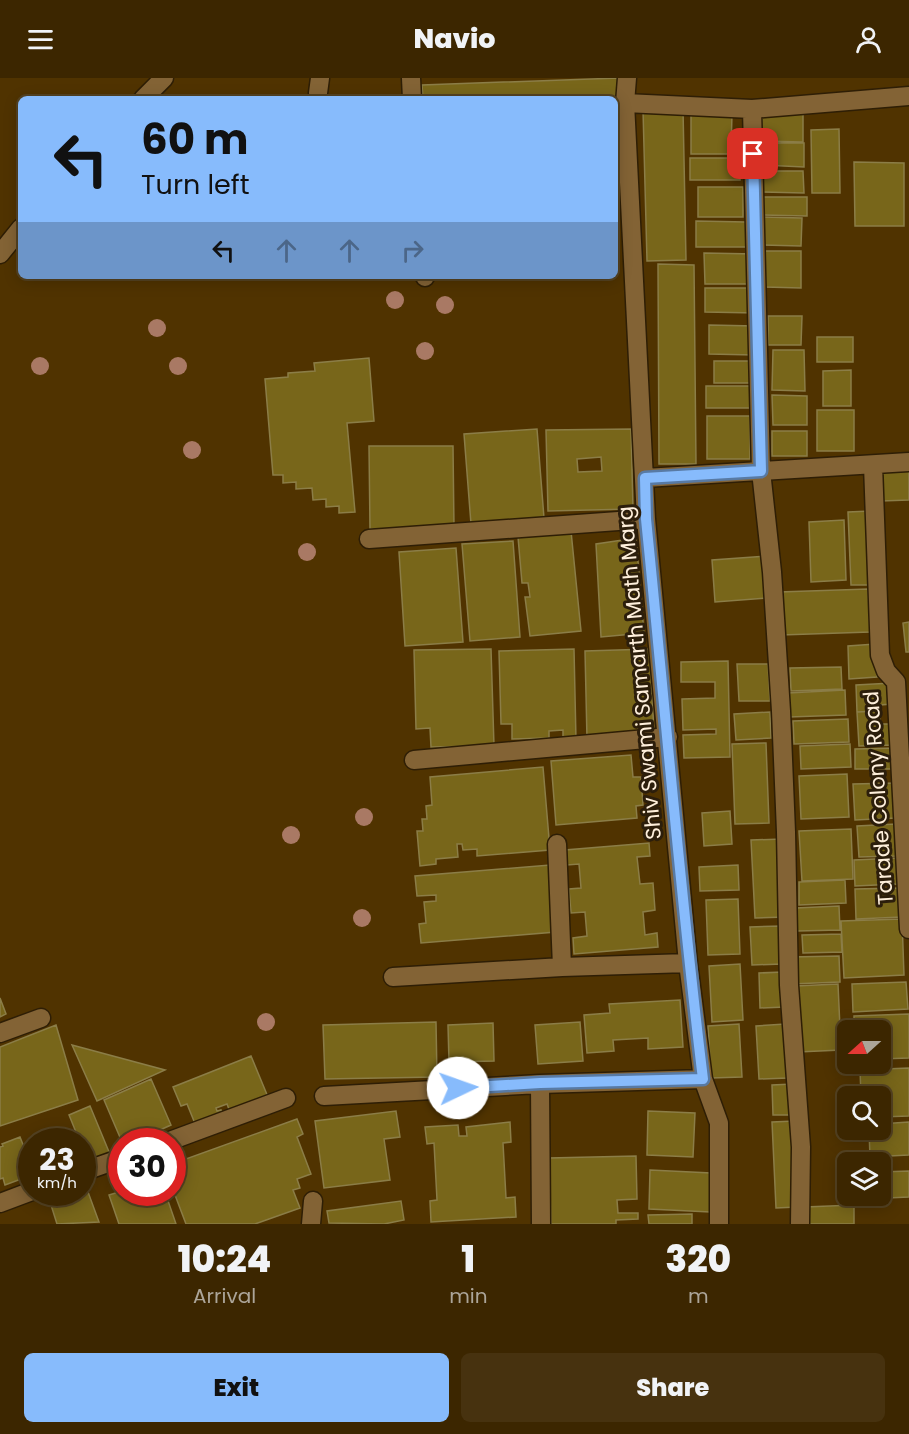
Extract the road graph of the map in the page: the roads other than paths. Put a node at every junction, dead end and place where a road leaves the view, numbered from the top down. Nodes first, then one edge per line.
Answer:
1 (164, 78) edge
2 (411, 78) edge
3 (627, 78) edge
4 (146, 96) edge
5 (412, 96) edge
6 (909, 96) edge
7 (625, 103) junction
8 (752, 109) junction
9 (18, 232) edge
10 (0, 254) edge
11 (909, 462) edge
12 (873, 465) junction
13 (761, 471) junction
14 (645, 478) junction
15 (646, 519) junction
16 (369, 539) dead end
17 (668, 737) junction
18 (414, 760) dead end
19 (557, 844) dead end
20 (909, 929) edge
21 (688, 963) junction
22 (562, 967) junction
23 (393, 977) dead end
24 (41, 1018) dead end
25 (0, 1033) edge
26 (703, 1079) junction
27 (540, 1083) junction
28 (324, 1096) dead end
29 (286, 1098) dead end
30 (186, 1135) edge
31 (18, 1196) edge
32 (313, 1201) dead end
33 (0, 1203) edge
34 (311, 1224) edge
35 (541, 1224) edge
36 (719, 1224) edge
37 (800, 1224) edge

1 - 4 street
2 - 5 street
3 - 7 street, Shiv Swami Samarth Math Marg
6 - 8 street
7 - 8 street
7 - 14 street, Shiv Swami Samarth Math Marg
8 - 13 street
9 - 10 street
11 - 12 street
12 - 13 street
12 - 20 street, Tarade Colony Road
13 - 14 street
13 - 37 street
14 - 15 street, Shiv Swami Samarth Math Marg
15 - 16 street
15 - 17 street, Shiv Swami Samarth Math Marg
17 - 18 street
17 - 21 street, Shiv Swami Samarth Math Marg
19 - 22 street
21 - 22 street
21 - 26 street, Shiv Swami Samarth Math Marg
22 - 23 street
24 - 25 street
26 - 27 street
26 - 36 street, Shiv Swami Samarth Math Marg
27 - 28 street
27 - 35 street
29 - 30 street
31 - 33 street
32 - 34 street

